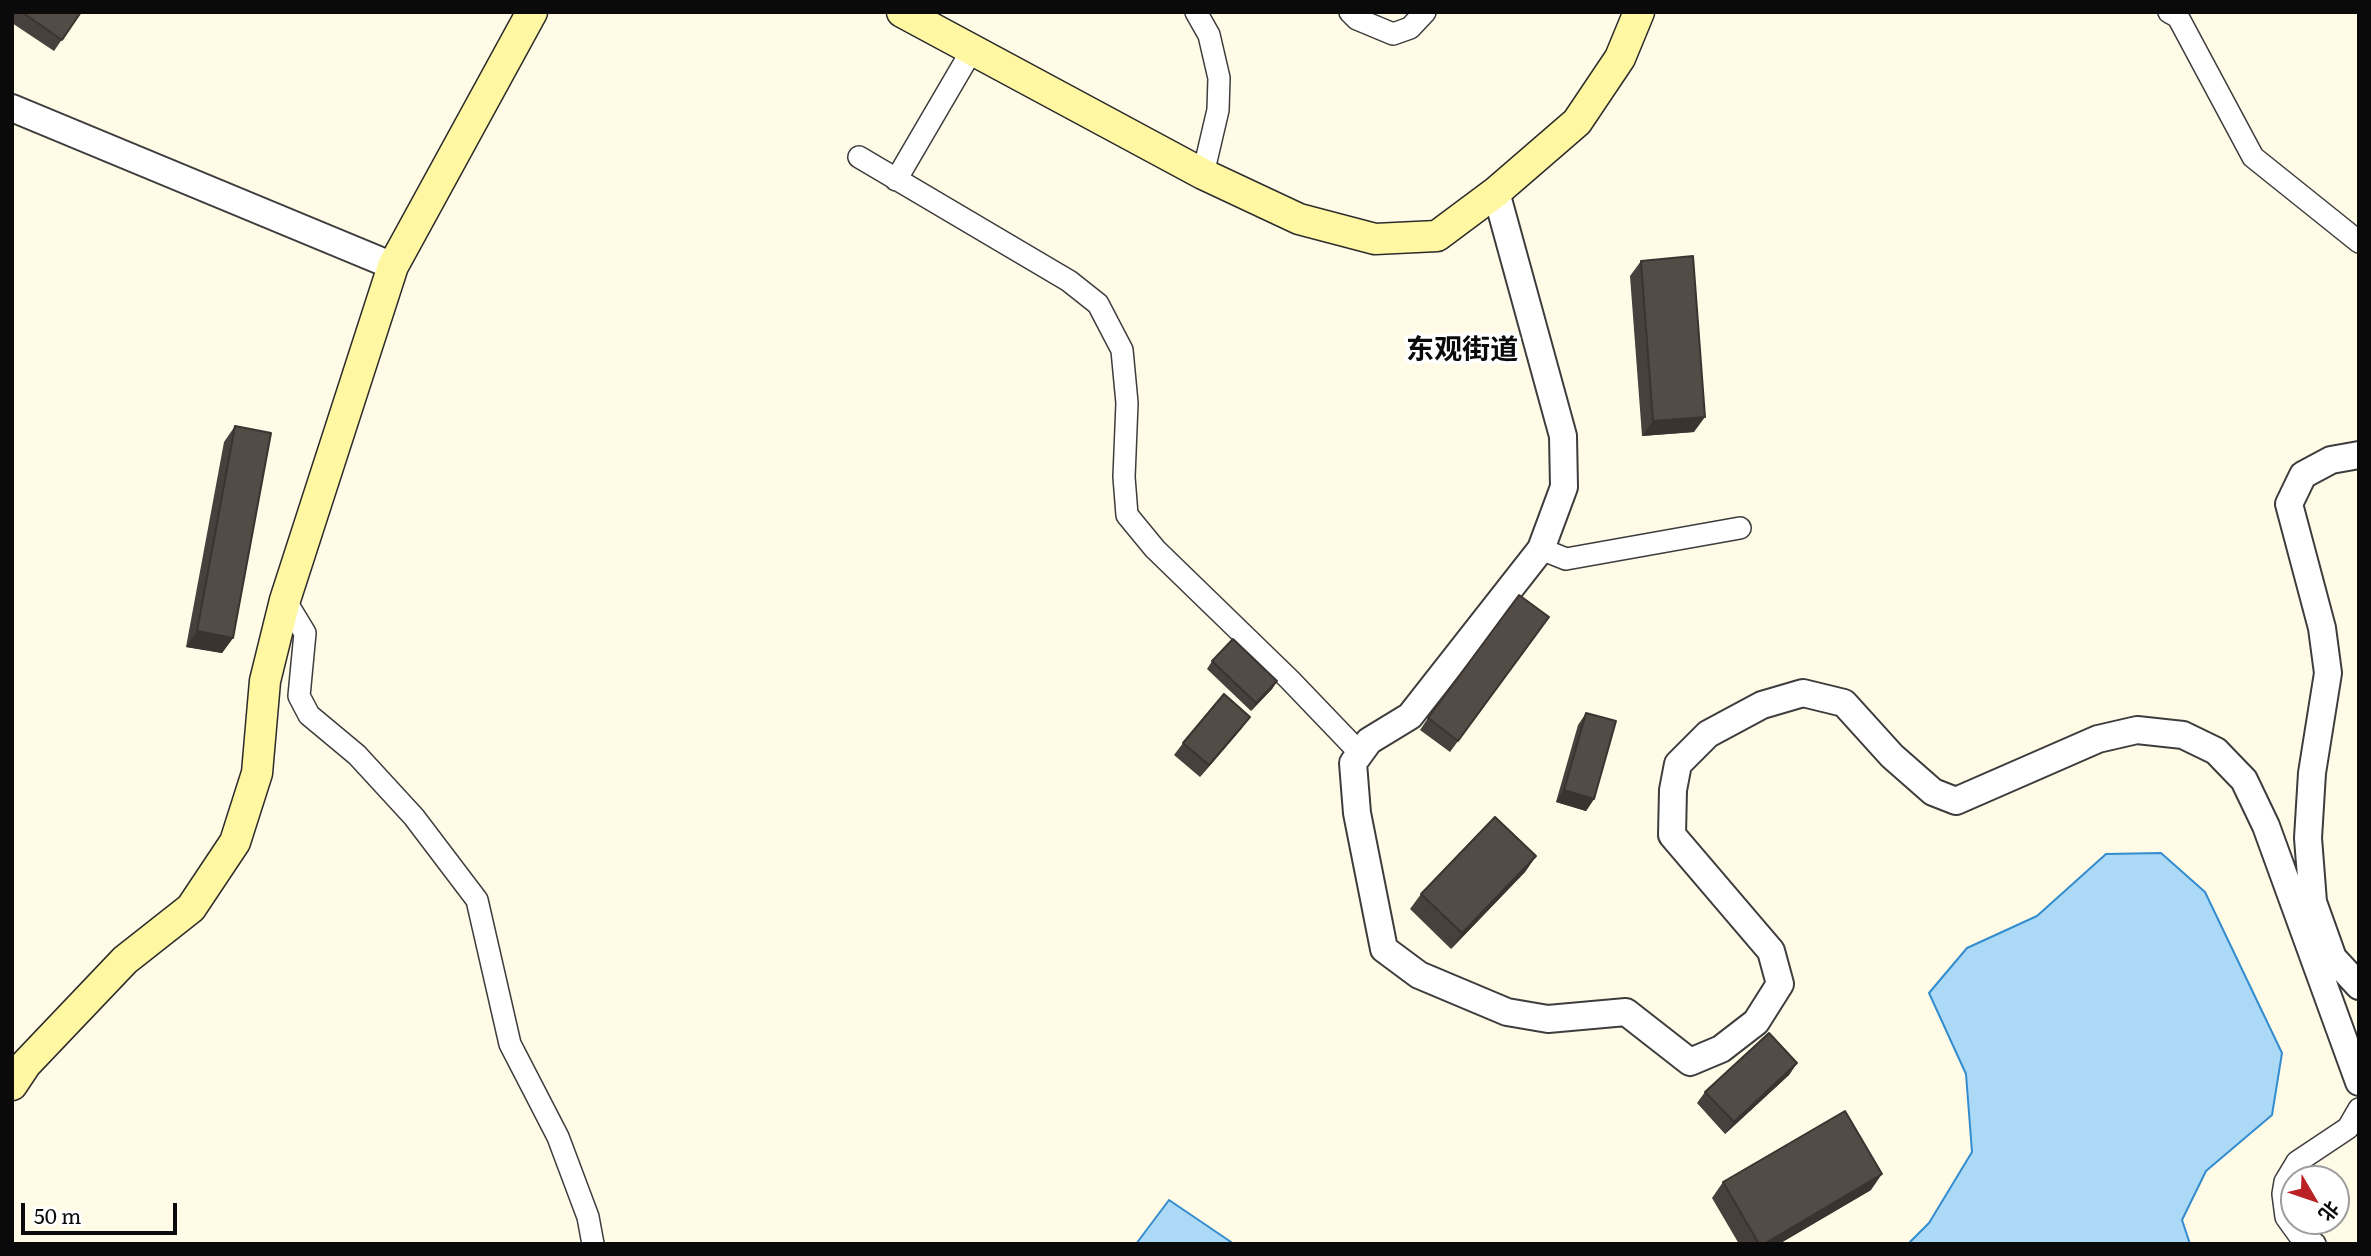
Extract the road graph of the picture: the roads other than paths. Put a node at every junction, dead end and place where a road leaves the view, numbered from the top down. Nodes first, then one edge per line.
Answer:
1 (532, 12) edge
2 (902, 12) edge
3 (1196, 12) edge
4 (1350, 12) edge
5 (1425, 12) edge
6 (1639, 12) edge
7 (2169, 12) edge
8 (972, 50) junction
9 (12, 108) edge
10 (859, 158) dead end
11 (1203, 174) junction
12 (896, 180) junction
13 (1496, 192) junction
14 (2359, 242) edge
15 (393, 266) junction
16 (2359, 455) edge
17 (1740, 528) dead end
18 (1541, 549) junction
19 (285, 600) junction
20 (1360, 753) junction
21 (2359, 986) edge
22 (12, 1085) edge
23 (2358, 1090) edge
24 (593, 1244) edge
25 (2315, 1244) edge

1 - 15 main road
2 - 8 main road
3 - 11 street
4 - 5 street
6 - 13 main road
7 - 14 street
8 - 11 main road
8 - 12 street
9 - 15 street
10 - 12 street
11 - 13 main road
12 - 20 street
13 - 18 street
15 - 19 main road
16 - 21 street
17 - 18 street
18 - 20 street
19 - 22 main road
19 - 24 street
20 - 23 street
23 - 25 street

